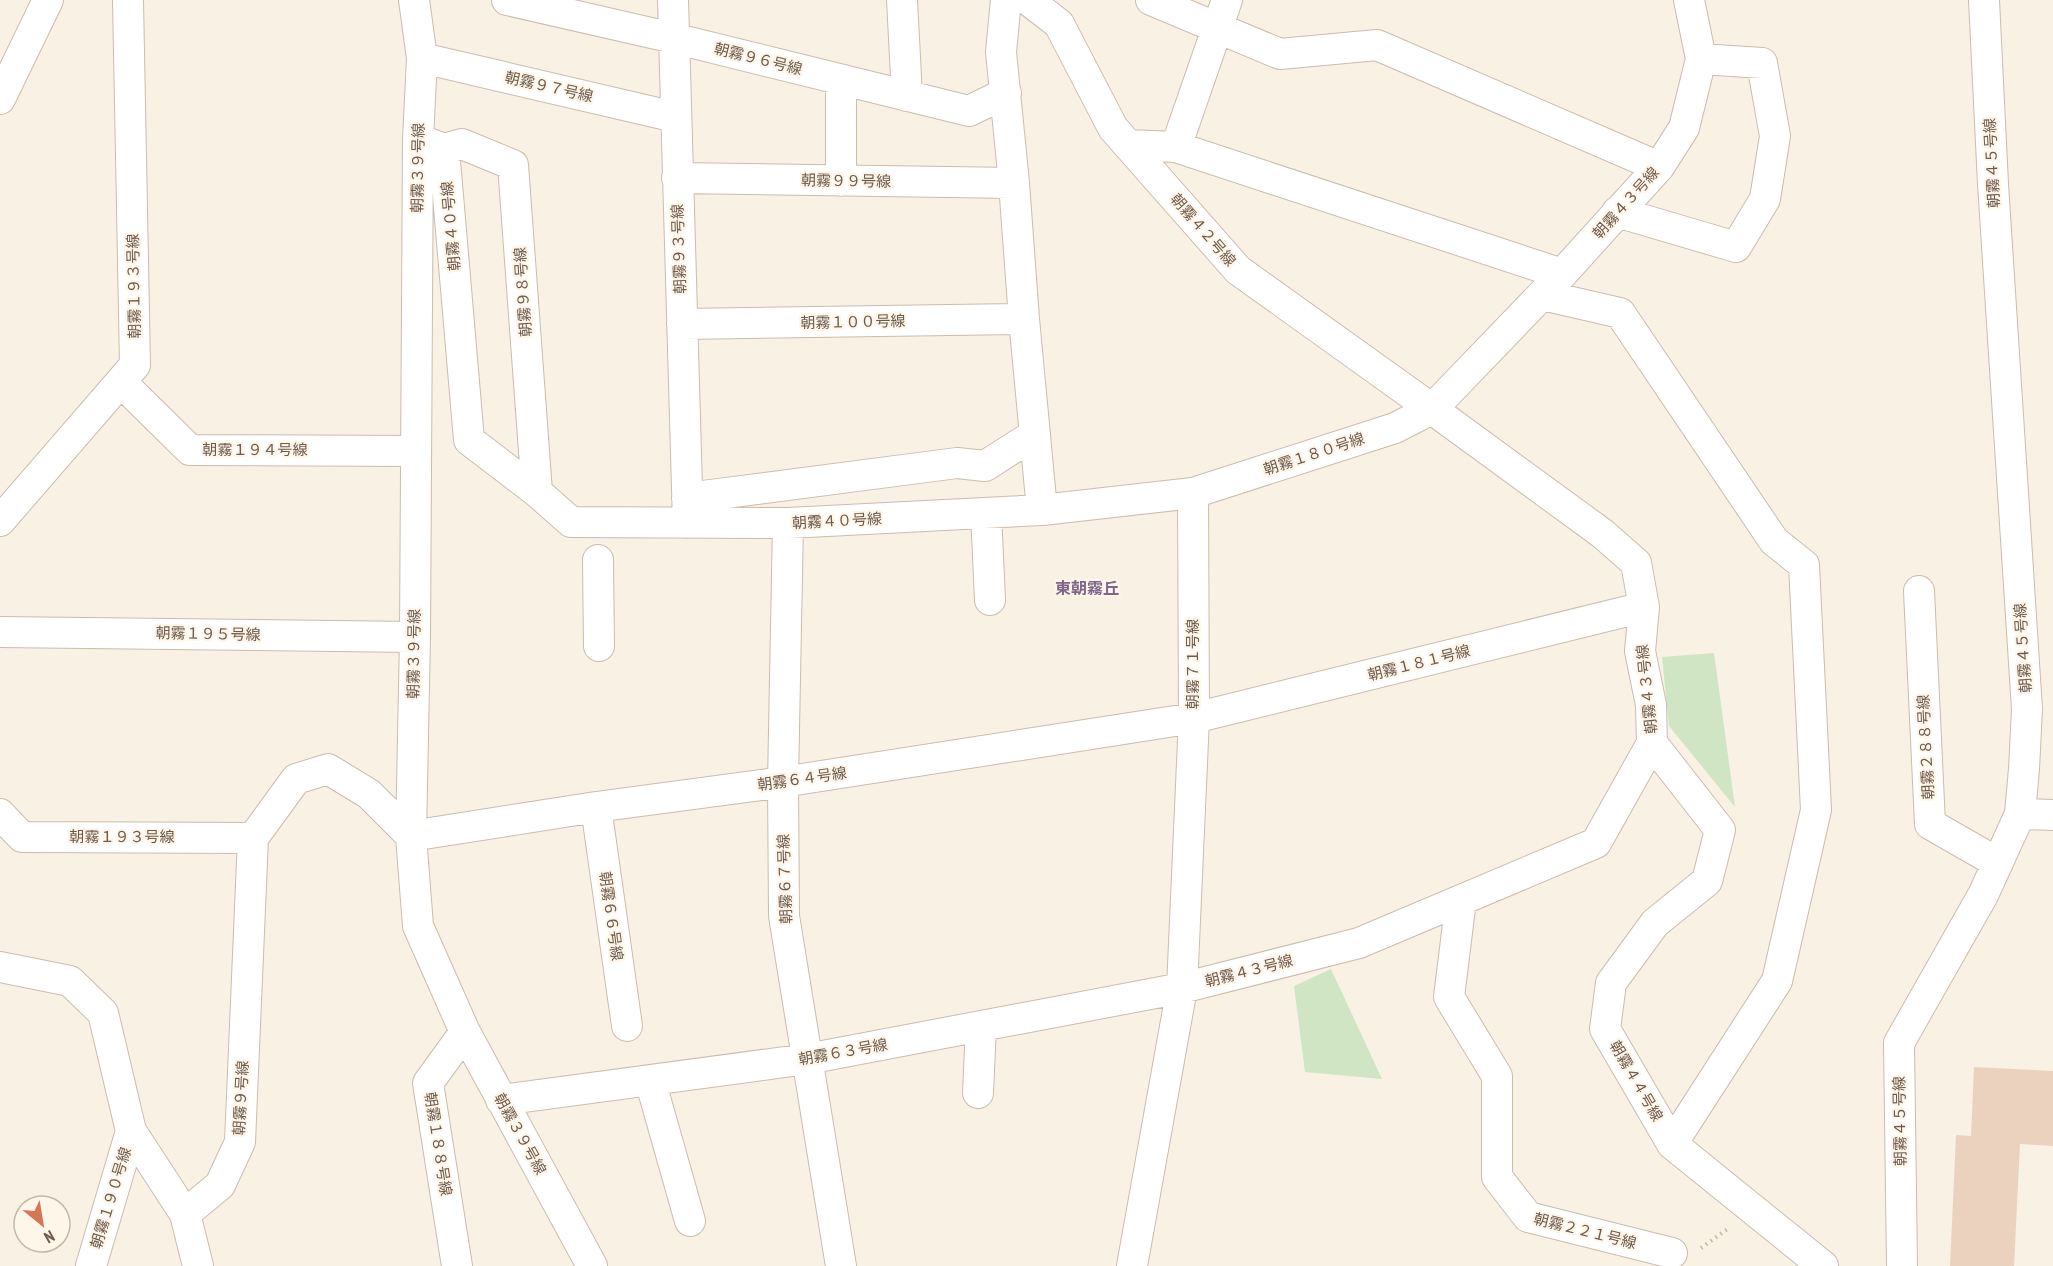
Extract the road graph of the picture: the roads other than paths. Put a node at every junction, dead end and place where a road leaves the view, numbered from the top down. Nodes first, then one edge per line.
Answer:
1 (48, 0) edge
2 (128, 0) edge
3 (414, 0) edge
4 (507, 0) edge
5 (673, 0) edge
6 (902, 0) edge
7 (1006, 0) edge
8 (1028, 0) edge
9 (1151, 0) edge
10 (1227, 0) edge
11 (1689, 0) edge
12 (1984, 0) edge
13 (1217, 28) junction
14 (673, 38) junction
15 (422, 58) junction
16 (1701, 59) junction
17 (841, 80) junction
18 (1006, 93) junction
19 (1, 96) edge
20 (907, 96) junction
21 (675, 117) junction
22 (431, 144) junction
23 (1128, 145) junction
24 (1176, 147) junction
25 (1659, 167) junction
26 (677, 178) junction
27 (841, 181) junction
28 (1014, 183) junction
29 (1617, 212) junction
30 (1552, 285) junction
31 (1024, 319) junction
32 (682, 324) junction
33 (121, 382) junction
34 (1432, 408) junction
35 (1035, 434) junction
36 (416, 451) junction
37 (537, 492) junction
38 (1193, 493) junction
39 (1042, 510) junction
40 (688, 511) junction
41 (986, 513) junction
42 (0, 521) edge
43 (788, 523) junction
44 (598, 560) dead end
45 (1919, 591) dead end
46 (990, 600) dead end
47 (1644, 607) junction
48 (0, 632) edge
49 (415, 637) junction
50 (599, 646) dead end
51 (1194, 718) junction
52 (1652, 743) junction
53 (783, 782) junction
54 (596, 807) junction
55 (0, 814) edge
56 (2020, 814) junction
57 (2053, 815) edge
58 (411, 836) junction
59 (253, 838) junction
60 (1998, 863) junction
61 (1461, 900) junction
62 (0, 967) edge
63 (1182, 988) junction
64 (627, 1026) dead end
65 (981, 1026) junction
66 (465, 1032) junction
67 (807, 1059) junction
68 (650, 1080) junction
69 (978, 1093) dead end
70 (501, 1100) junction
71 (131, 1131) junction
72 (1672, 1144) junction
73 (185, 1214) junction
74 (690, 1221) dead end
75 (1672, 1253) road end
76 (91, 1266) edge
77 (198, 1266) edge
78 (457, 1266) edge
79 (592, 1266) edge
80 (841, 1266) edge
81 (1132, 1266) edge
82 (1823, 1266) edge
83 (1902, 1266) edge

1 - 19 street
2 - 33 street, 朝霧１９３号線
3 - 15 street, 朝霧３９号線
4 - 14 street, 朝霧９６号線
5 - 14 street, 朝霧９３号線
6 - 20 street
7 - 18 street
8 - 23 street, 朝霧４２号線
9 - 13 street
10 - 13 street
11 - 16 street, 朝霧４３号線
12 - 56 street, 朝霧４５号線
13 - 24 street
13 - 25 street
14 - 17 street, 朝霧９６号線
14 - 21 street, 朝霧９３号線
15 - 21 street, 朝霧９７号線
15 - 22 street, 朝霧３９号線
16 - 25 street, 朝霧４３号線
16 - 29 street
17 - 20 street, 朝霧９６号線
17 - 27 street
18 - 20 street, 朝霧９６号線
18 - 28 street
21 - 26 street, 朝霧９３号線
22 - 36 street, 朝霧３９号線
22 - 37 street, 朝霧４０号線
22 - 37 street, 朝霧９８号線
23 - 24 street
23 - 34 street, 朝霧４２号線
24 - 30 street
25 - 29 street, 朝霧４３号線
26 - 27 street, 朝霧９９号線
26 - 32 street, 朝霧９３号線
27 - 28 street, 朝霧９９号線
28 - 31 street
29 - 30 street, 朝霧４３号線
30 - 34 street, 朝霧４３号線
30 - 72 street
31 - 32 street, 朝霧１００号線
31 - 35 street
32 - 40 street, 朝霧９３号線
33 - 36 street, 朝霧１９４号線
33 - 42 street, 朝霧１９３号線
34 - 38 street, 朝霧１８０号線
34 - 47 street, 朝霧４３号線
35 - 39 street
35 - 40 street
36 - 49 street, 朝霧３９号線
37 - 40 street, 朝霧４０号線
38 - 39 street
38 - 51 street, 朝霧７１号線
39 - 41 street, 朝霧４０号線
40 - 43 street, 朝霧４０号線
41 - 43 street, 朝霧４０号線
41 - 46 street
43 - 53 street, 朝霧６７号線
44 - 50 street
45 - 60 street, 朝霧２８８号線
47 - 51 street, 朝霧１８１号線
47 - 52 street, 朝霧４３号線
48 - 49 street, 朝霧１９５号線
49 - 58 street, 朝霧３９号線
51 - 53 street, 朝霧６４号線
51 - 63 street, 朝霧７１号線
52 - 61 street, 朝霧４３号線
52 - 72 street, 朝霧４４号線
53 - 54 street, 朝霧６４号線
53 - 67 street, 朝霧６７号線
54 - 58 street, 朝霧６４号線
54 - 64 street, 朝霧６６号線
55 - 59 street, 朝霧１９３号線
56 - 57 street
56 - 60 street, 朝霧４５号線
58 - 59 street
58 - 66 street, 朝霧３９号線
59 - 73 street, 朝霧９号線
60 - 83 street, 朝霧４５号線
61 - 63 street, 朝霧４３号線
61 - 75 street, 朝霧２２１号線
62 - 71 street
63 - 65 street, 朝霧６３号線
63 - 81 street
65 - 67 street, 朝霧６３号線
65 - 69 street
66 - 70 street, 朝霧３９号線
66 - 78 street, 朝霧１８８号線
67 - 68 street, 朝霧６３号線
67 - 80 street, 朝霧６７号線
68 - 70 street, 朝霧６３号線
68 - 74 street
70 - 79 street, 朝霧３９号線
71 - 73 street
71 - 76 street, 朝霧１９０号線
72 - 82 street, 朝霧４４号線
73 - 77 street

